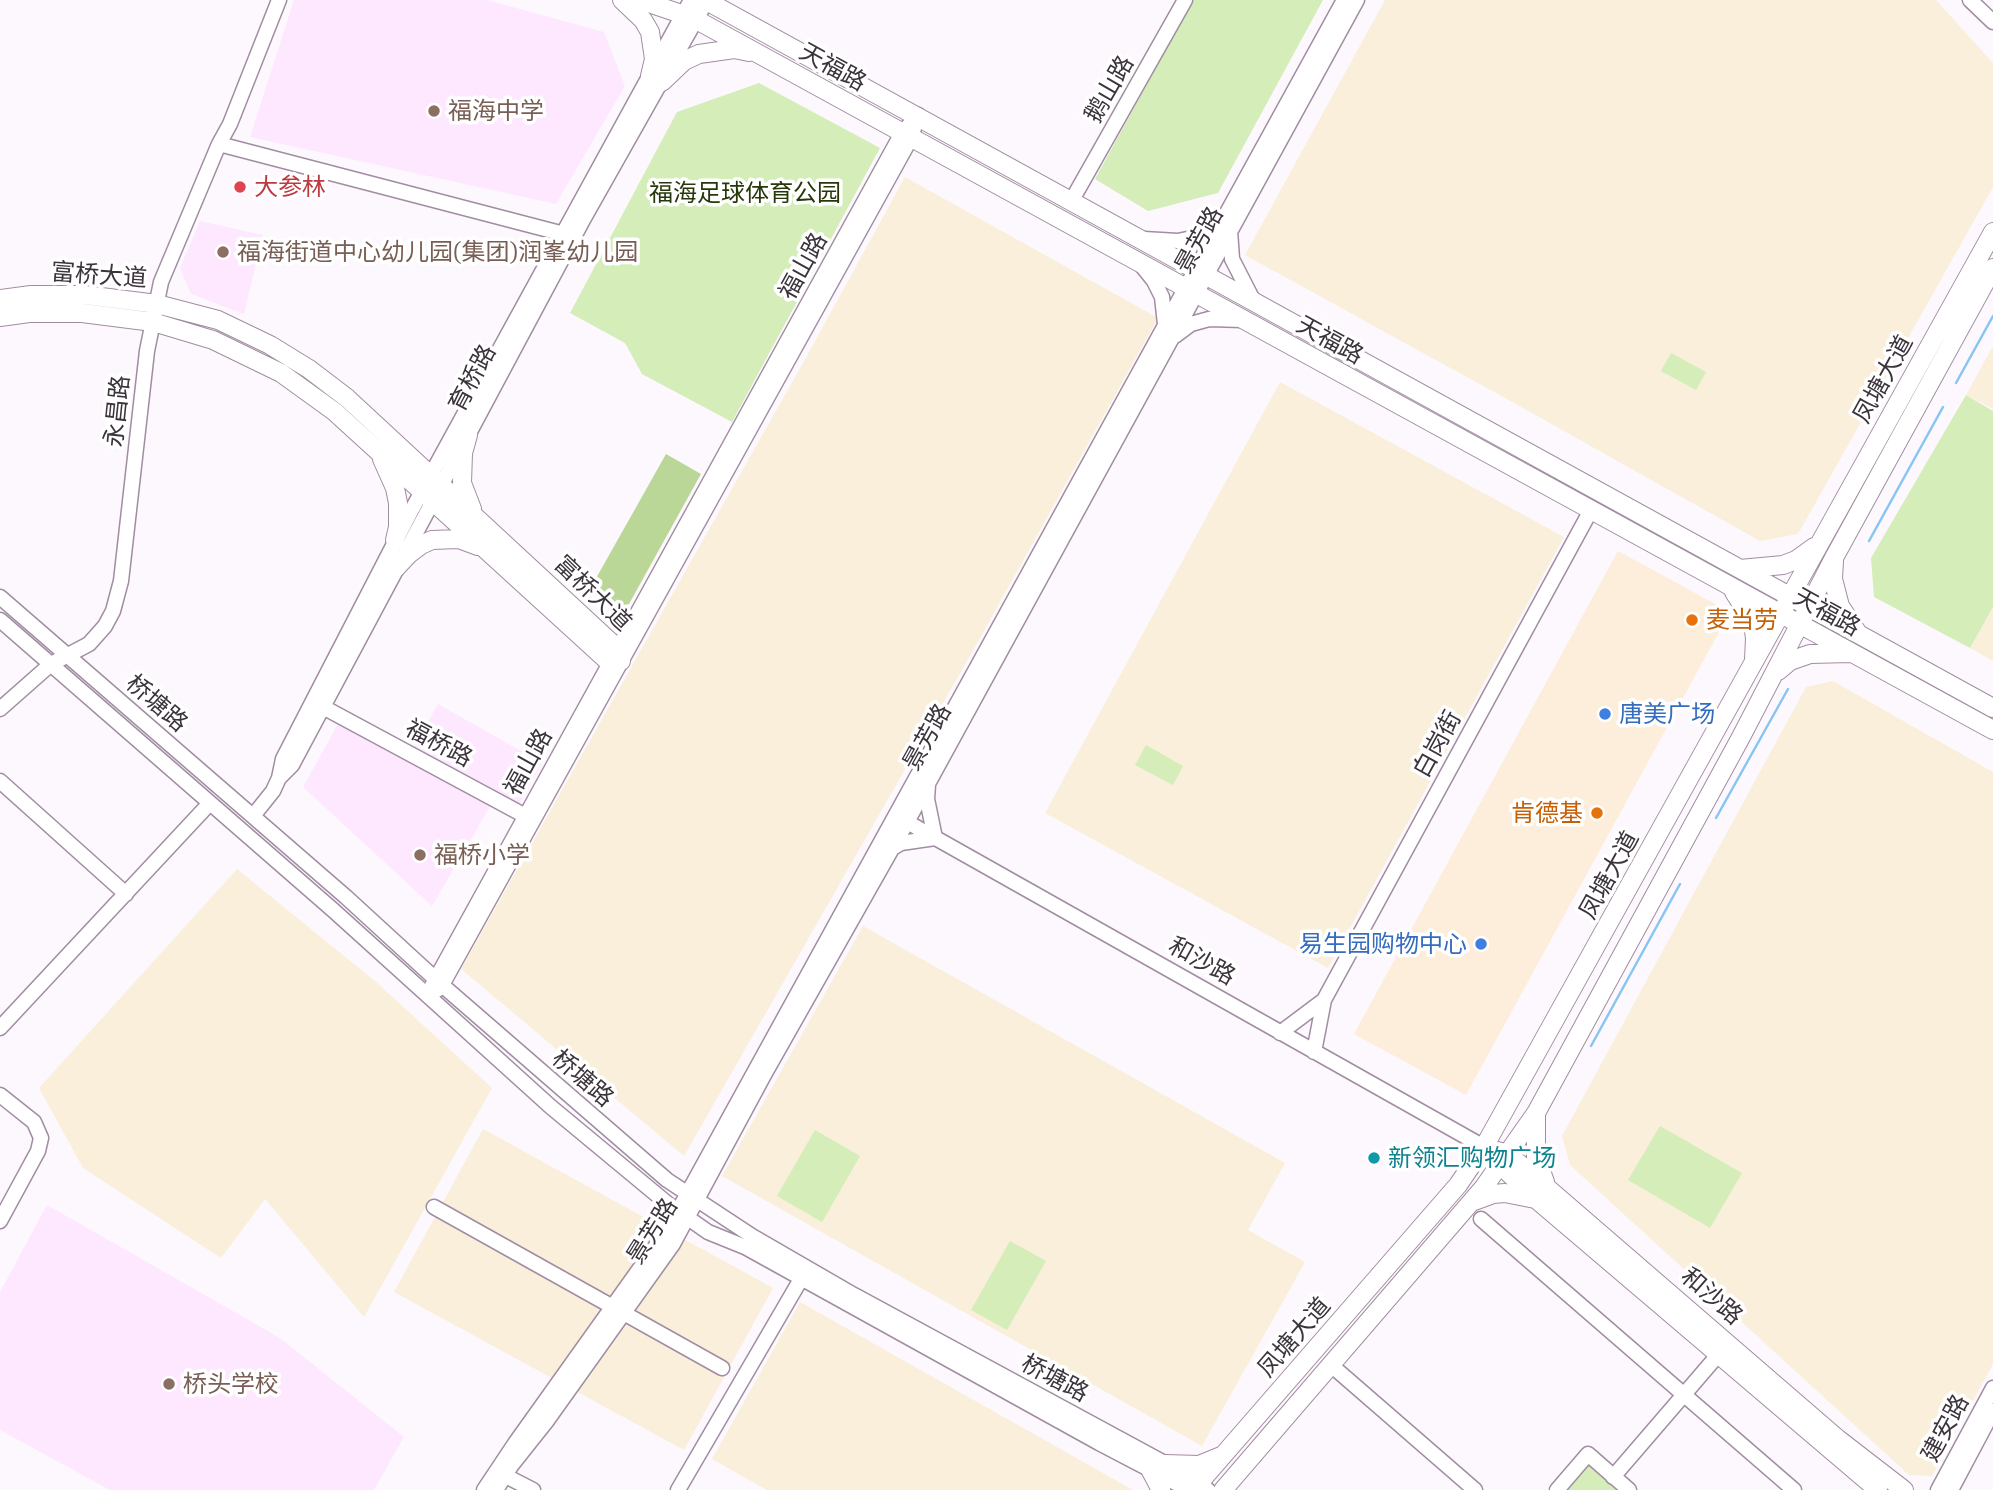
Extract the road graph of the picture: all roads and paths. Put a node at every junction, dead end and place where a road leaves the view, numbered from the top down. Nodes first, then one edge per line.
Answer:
1 (269, 0) edge
2 (279, 0) edge
3 (622, 0) edge
4 (640, 0) edge
5 (706, 0) edge
6 (1185, 0) edge
7 (1344, 0) edge
8 (1357, 0) edge
9 (1970, 0) edge
10 (690, 11) edge
11 (1993, 22) edge
12 (767, 58) junction
13 (656, 79) junction
14 (918, 115) junction
15 (906, 136) junction
16 (219, 144) junction
17 (1072, 200) junction
18 (1225, 228) junction
19 (1993, 232) edge
20 (564, 234) junction
21 (1142, 238) junction
22 (1139, 263) junction
23 (1993, 268) edge
24 (1201, 271) junction
25 (1190, 291) junction
26 (0, 299) edge
27 (1253, 300) junction
28 (155, 313) junction
29 (0, 317) edge
30 (1243, 320) junction
31 (1165, 324) junction
32 (1171, 339) junction
33 (348, 398) junction
34 (335, 412) junction
35 (468, 435) junction
36 (376, 450) junction
37 (431, 488) junction
38 (1591, 510) junction
39 (477, 518) junction
40 (396, 540) junction
41 (1819, 542) junction
42 (489, 552) junction
43 (1835, 555) junction
44 (396, 568) junction
45 (1740, 569) junction
46 (1730, 586) junction
47 (0, 597) edge
48 (1790, 597) junction
49 (1808, 607) junction
50 (1781, 614) junction
51 (0, 620) edge
52 (1799, 624) junction
53 (1859, 635) junction
54 (1851, 653) junction
55 (67, 656) junction
56 (616, 657) junction
57 (51, 664) junction
58 (1751, 670) junction
59 (1767, 685) junction
60 (323, 707) junction
61 (1993, 708) edge
62 (0, 709) edge
63 (1993, 730) edge
64 (279, 778) junction
65 (0, 781) edge
66 (928, 783) junction
67 (210, 803) junction
68 (253, 816) junction
69 (529, 818) junction
70 (901, 819) junction
71 (935, 838) junction
72 (891, 849) junction
73 (126, 894) junction
74 (439, 982) junction
75 (427, 997) junction
76 (1324, 1000) junction
77 (0, 1028) edge
78 (1280, 1032) junction
79 (1314, 1052) junction
80 (0, 1095) edge
81 (1536, 1112) junction
82 (1484, 1147) junction
83 (1504, 1161) junction
84 (1544, 1195) junction
85 (692, 1198) junction
86 (434, 1207) dead end
87 (1465, 1207) junction
88 (683, 1215) junction
89 (1480, 1219) dead end
90 (0, 1222) edge
91 (797, 1277) junction
92 (619, 1310) junction
93 (1718, 1355) junction
94 (1331, 1365) junction
95 (722, 1368) dead end
96 (1993, 1388) edge
97 (1684, 1395) junction
98 (1993, 1411) edge
99 (1227, 1452) junction
100 (1158, 1467) junction
101 (501, 1473) junction
102 (1614, 1477) junction
103 (1197, 1488) edge
104 (484, 1490) edge
105 (496, 1490) edge
106 (533, 1490) edge
107 (678, 1490) edge
108 (1161, 1490) edge
109 (1223, 1490) edge
110 (1475, 1490) edge
111 (1557, 1490) edge
112 (1629, 1490) edge
113 (1794, 1490) edge
114 (1878, 1490) edge
115 (1905, 1490) edge
116 (1938, 1490) edge
117 (1951, 1490) edge

1 - 16 street, 永昌路
2 - 16 street, 永昌路
3 - 13 main road
4 - 10 main road, 天福路
5 - 10 street, 育桥路
5 - 14 main road, 天福路
6 - 17 street, 鹅山路
7 - 18 street, 景芳路
8 - 18 street, 景芳路
9 - 11 street
10 - 12 main road, 天福路
10 - 13 street, 育桥路
12 - 13 main road
12 - 15 main road, 天福路
13 - 20 street, 育桥路
13 - 35 street, 育桥路
14 - 15 street, 福山路
14 - 17 main road, 天福路
15 - 22 main road, 天福路
15 - 56 street, 福山路
16 - 20 street
16 - 28 street, 永昌路
17 - 21 main road, 天福路
18 - 21 street
18 - 24 street, 景芳路
18 - 27 street
19 - 41 main road, 凤塘大道
20 - 37 street, 育桥路
21 - 24 main road, 天福路
22 - 25 main road, 天福路
22 - 31 street
23 - 43 main road, 凤塘大道
24 - 25 street, 景芳路
24 - 27 main road, 天福路
25 - 30 main road, 天福路
25 - 31 street, 景芳路
25 - 32 street, 景芳路
26 - 28 main road, 富桥大道
27 - 45 main road, 天福路
28 - 29 main road, 富桥大道
28 - 33 main road, 富桥大道
28 - 34 main road, 富桥大道
28 - 55 street, 永昌路
30 - 32 street
30 - 38 main road, 天福路
31 - 70 street, 景芳路
32 - 66 street, 景芳路
33 - 34 street
33 - 37 main road, 富桥大道
34 - 36 main road, 富桥大道
35 - 37 street, 育桥路
35 - 39 main road
36 - 37 main road, 富桥大道
36 - 40 main road
37 - 39 main road, 富桥大道
37 - 40 street, 育桥路
37 - 42 main road, 富桥大道
37 - 44 street, 育桥路
38 - 46 main road, 天福路
38 - 76 street, 白岗街
39 - 56 main road, 富桥大道
40 - 64 street, 育桥路
41 - 45 main road
41 - 48 main road, 凤塘大道
42 - 44 main road
42 - 56 main road, 富桥大道
43 - 49 main road, 凤塘大道
43 - 53 main road
44 - 60 street, 育桥路
45 - 48 main road, 天福路
46 - 50 main road, 天福路
46 - 58 main road
47 - 55 street, 桥塘路
48 - 49 main road, 天福路
48 - 50 main road, 凤塘大道
49 - 52 main road, 凤塘大道
49 - 53 main road, 天福路
50 - 52 main road, 天福路
50 - 58 main road, 凤塘大道
51 - 57 street, 桥塘路
52 - 54 main road, 天福路
52 - 59 main road, 凤塘大道
53 - 61 main road, 天福路
54 - 59 main road
54 - 63 main road, 天福路
55 - 57 street, 永昌路
55 - 68 street, 桥塘路
56 - 69 street, 福山路
57 - 62 street, 永昌路
57 - 67 street, 桥塘路
58 - 82 main road, 凤塘大道
59 - 81 main road, 凤塘大道
60 - 64 street, 育桥路
60 - 69 street, 福桥路
64 - 68 street, 育桥路
65 - 73 street
66 - 70 street, 景芳路
66 - 71 street
67 - 73 street
67 - 75 street, 桥塘路
68 - 74 street, 桥塘路
69 - 74 street, 福山路
70 - 71 street, 和沙路
70 - 72 street, 景芳路
70 - 85 street, 景芳路
71 - 72 street
71 - 78 street, 和沙路
72 - 85 street, 景芳路
73 - 77 street
74 - 75 street, 福山路
74 - 85 street, 桥塘路
75 - 88 street, 桥塘路
76 - 78 street
76 - 79 street
78 - 79 street, 和沙路
79 - 82 street, 和沙路
80 - 90 street
81 - 83 main road, 凤塘大道
81 - 84 main road
82 - 83 main road, 和沙路
82 - 99 main road, 凤塘大道
83 - 84 main road, 和沙路
83 - 87 main road, 凤塘大道
84 - 87 main road
84 - 93 main road, 和沙路
84 - 115 main road, 和沙路
85 - 88 street, 景芳路
85 - 100 street, 桥塘路
86 - 92 street
87 - 94 main road, 凤塘大道
88 - 91 street, 桥塘路
88 - 92 street, 景芳路
89 - 97 street
91 - 100 street, 桥塘路
91 - 107 street
92 - 95 street
92 - 101 street, 景芳路
93 - 97 street
93 - 114 main road, 和沙路
94 - 109 main road, 凤塘大道
94 - 110 street
96 - 116 street, 建安路
97 - 102 street
97 - 113 street
98 - 117 street, 建安路
99 - 100 main road
99 - 103 main road, 凤塘大道
100 - 103 street, 桥塘路
100 - 108 main road
101 - 104 street
101 - 105 street
101 - 106 street
102 - 111 street
102 - 112 street

